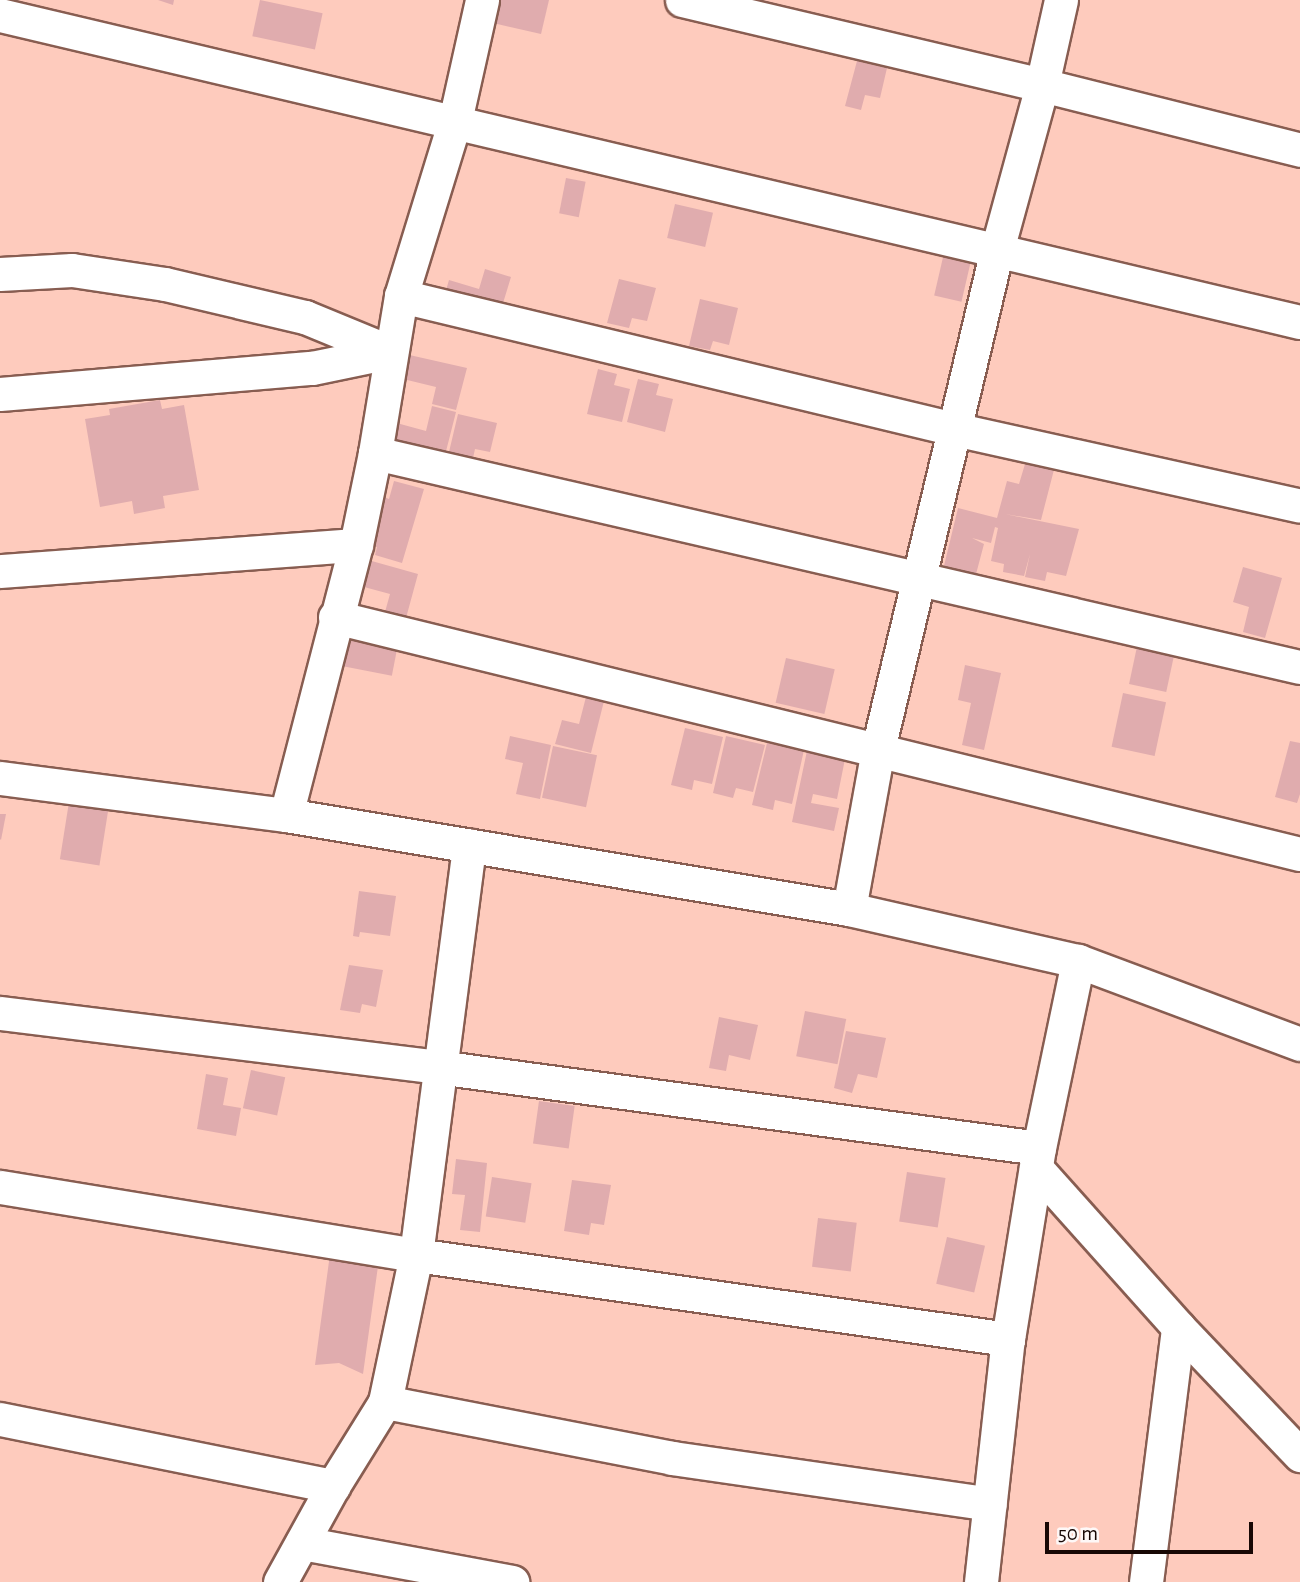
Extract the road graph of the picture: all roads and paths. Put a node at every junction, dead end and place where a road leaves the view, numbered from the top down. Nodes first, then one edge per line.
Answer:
1 (482, 0) edge
2 (682, 0) edge
3 (1061, 0) edge
4 (0, 15) edge
5 (1042, 85) junction
6 (455, 121) junction
7 (1300, 150) edge
8 (997, 250) junction
9 (0, 274) edge
10 (401, 296) junction
11 (1300, 322) edge
12 (390, 352) junction
13 (0, 394) edge
14 (954, 429) junction
15 (376, 453) junction
16 (1300, 506) edge
17 (356, 545) junction
18 (0, 571) edge
19 (920, 580) junction
20 (335, 617) junction
21 (1300, 667) edge
22 (878, 749) junction
23 (0, 778) edge
24 (286, 815) junction
25 (469, 845) junction
26 (1300, 853) edge
27 (849, 909) junction
28 (1077, 961) junction
29 (0, 1013) edge
30 (1300, 1044) edge
31 (438, 1067) junction
32 (1038, 1158) junction
33 (0, 1187) edge
34 (415, 1255) junction
35 (1178, 1327) junction
36 (1008, 1339) junction
37 (385, 1402) junction
38 (0, 1419) edge
39 (1300, 1455) edge
40 (332, 1486) junction
41 (990, 1504) junction
42 (302, 1543) junction
43 (280, 1582) edge
44 (512, 1582) edge
45 (981, 1582) edge
46 (1146, 1582) edge

1 - 6 street
2 - 5 street
3 - 5 street
4 - 6 street
5 - 7 street
5 - 8 street
6 - 8 street
6 - 10 street
8 - 11 street
8 - 14 street
9 - 12 street
10 - 12 street
10 - 14 street
12 - 13 street
12 - 15 street
14 - 16 street
14 - 19 street
15 - 17 street
15 - 19 street
17 - 18 street
17 - 20 street
19 - 21 street
19 - 22 street
20 - 22 street
20 - 24 street
22 - 26 street
22 - 27 street
23 - 24 street
24 - 25 street
25 - 27 street
25 - 31 street
27 - 28 street
28 - 30 street
28 - 32 street
29 - 31 street
31 - 32 street
31 - 34 street
32 - 35 street
32 - 36 street
33 - 34 street
34 - 36 street
34 - 37 street
35 - 39 street
35 - 46 street
36 - 41 street
37 - 40 street
37 - 41 street
38 - 40 street
40 - 42 street
41 - 45 street
42 - 43 street
42 - 44 street

